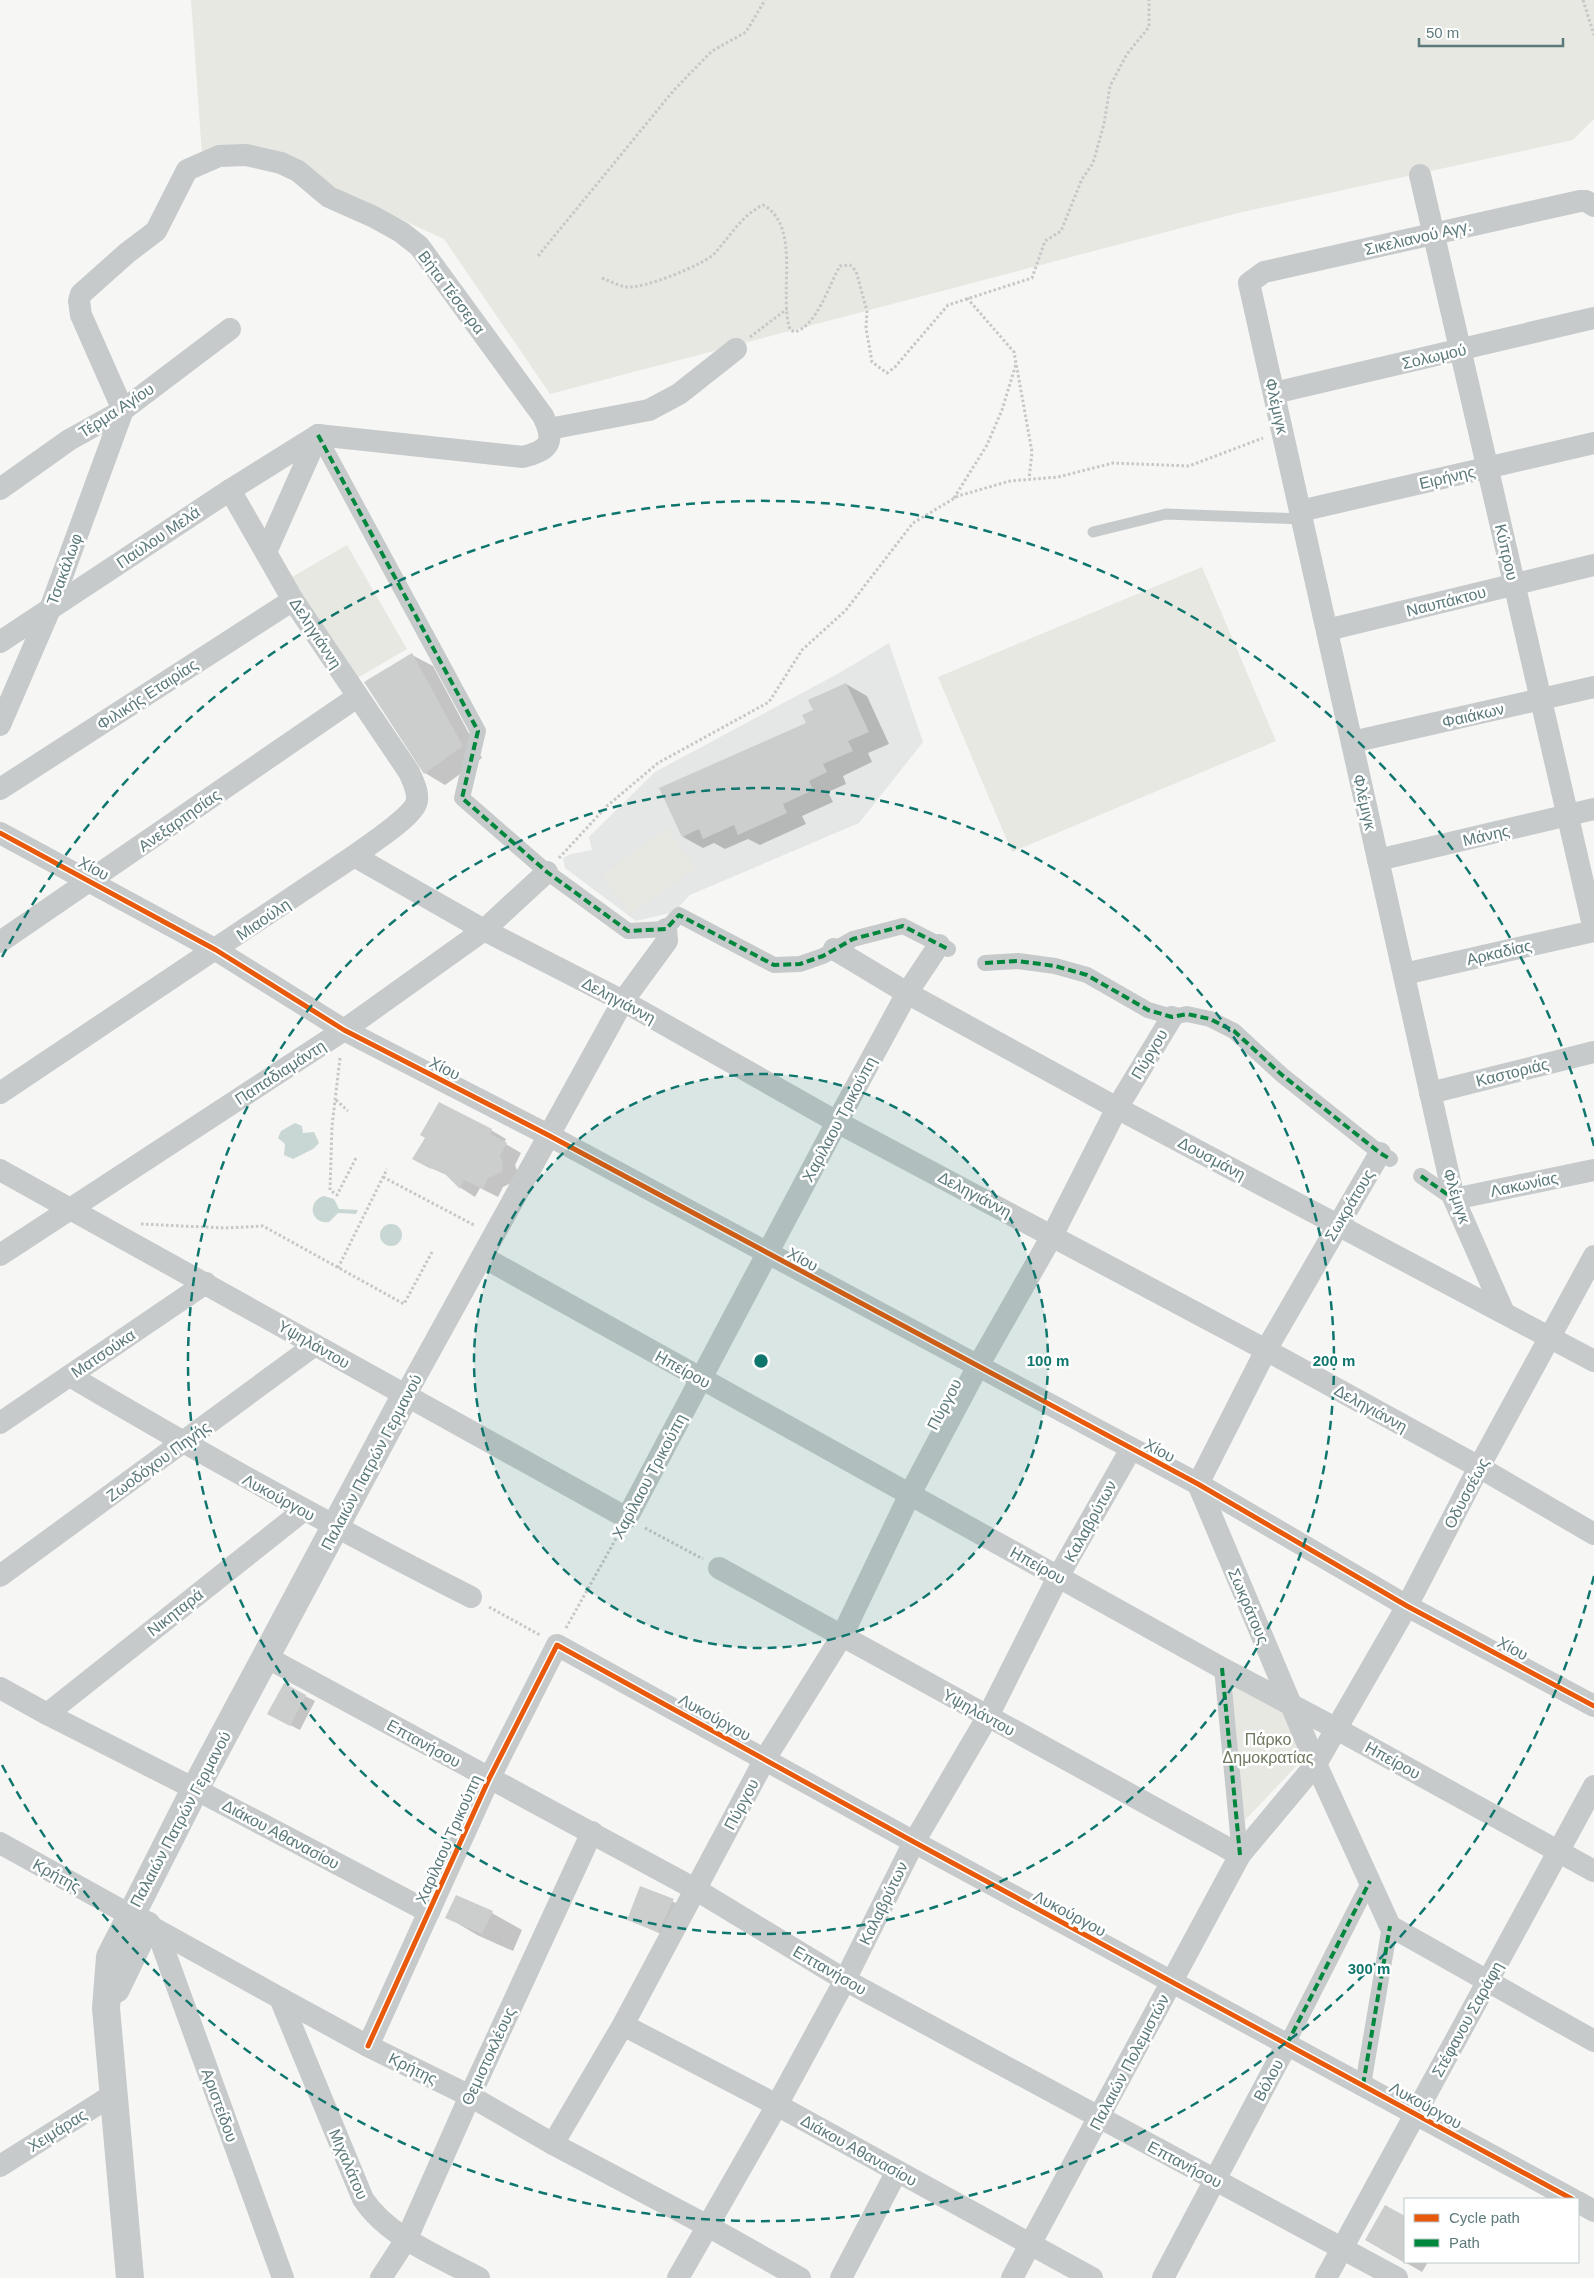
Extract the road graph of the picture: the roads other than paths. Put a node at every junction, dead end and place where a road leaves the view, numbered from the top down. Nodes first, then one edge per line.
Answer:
1 (1420, 175) dead end
2 (1592, 205) edge
3 (1433, 234) junction
4 (1249, 283) joint
5 (1594, 318) edge
6 (230, 328) dead end
7 (736, 349) road end
8 (1460, 350) junction
9 (1274, 393) junction
10 (123, 410) junction
11 (549, 429) junction
12 (318, 435) junction
13 (1594, 443) edge
14 (1487, 467) junction
15 (0, 489) edge
16 (230, 490) junction
17 (1301, 515) junction
18 (1093, 532) dead end
19 (266, 552) junction
20 (1594, 565) edge
21 (1514, 585) junction
22 (294, 600) junction
23 (50, 610) junction
24 (1327, 630) junction
25 (0, 642) edge
26 (1594, 687) edge
27 (357, 697) junction
28 (1541, 699) junction
29 (0, 726) edge
30 (1352, 742) junction
31 (409, 772) joint
32 (0, 789) edge
33 (1594, 809) edge
34 (1568, 815) junction
35 (0, 833) edge
36 (354, 856) junction
37 (1378, 860) junction
38 (547, 872) junction
39 (91, 880) junction
40 (666, 929) junction
41 (484, 930) junction
42 (1594, 930) edge
43 (0, 942) edge
44 (944, 947) joint
45 (834, 949) junction
46 (216, 950) junction
47 (985, 963) dead end
48 (1404, 974) junction
49 (908, 993) junction
50 (623, 1001) junction
51 (1172, 1017) junction
52 (344, 1030) junction
53 (1594, 1052) edge
54 (0, 1093) edge
55 (1430, 1093) junction
56 (1117, 1108) junction
57 (837, 1122) junction
58 (550, 1136) junction
59 (1385, 1156) joint
60 (0, 1170) edge
61 (1594, 1170) edge
62 (1421, 1176) dead end
63 (1454, 1199) junction
64 (70, 1207) junction
65 (1337, 1224) junction
66 (1052, 1236) junction
67 (766, 1253) junction
68 (0, 1255) edge
69 (1594, 1256) edge
70 (483, 1257) junction
71 (206, 1283) junction
72 (1504, 1313) junction
73 (1549, 1338) junction
74 (315, 1345) junction
75 (1266, 1350) junction
76 (1594, 1362) edge
77 (978, 1366) junction
78 (70, 1376) junction
79 (700, 1378) junction
80 (406, 1396) junction
81 (0, 1423) edge
82 (183, 1442) junction
83 (1131, 1449) junction
84 (1479, 1468) junction
85 (1198, 1484) junction
86 (910, 1494) junction
87 (304, 1510) junction
88 (627, 1518) joint
89 (336, 1529) junction
90 (1594, 1534) edge
91 (719, 1568) road end
92 (0, 1576) edge
93 (1058, 1577) junction
94 (470, 1597) road end
95 (1407, 1606) junction
96 (842, 1636) junction
97 (557, 1645) joint
98 (266, 1657) junction
99 (1222, 1668) junction
100 (0, 1688) edge
101 (1292, 1705) junction
102 (1594, 1706) edge
103 (47, 1714) junction
104 (988, 1716) junction
105 (1335, 1728) junction
106 (765, 1759) junction
107 (1316, 1764) junction
108 (489, 1779) junction
109 (1594, 1786) edge
110 (195, 1789) junction
111 (592, 1832) junction
112 (914, 1842) junction
113 (0, 1843) edge
114 (1558, 1852) junction
115 (1240, 1855) junction
116 (1594, 1871) edge
117 (1370, 1881) junction
118 (695, 1889) junction
119 (429, 1912) junction
120 (145, 1924) junction
121 (1390, 1926) junction
122 (845, 1980) junction
123 (1171, 1982) junction
124 (1488, 1982) junction
125 (280, 1998) junction
126 (623, 2025) junction
127 (1594, 2041) edge
128 (1288, 2044) junction
129 (368, 2046) junction
130 (1363, 2085) junction
131 (114, 2094) junction
132 (470, 2096) junction
133 (777, 2105) junction
134 (1414, 2112) junction
135 (1100, 2118) junction
136 (553, 2144) junction
137 (0, 2166) edge
138 (897, 2171) junction
139 (1215, 2180) junction
140 (1570, 2198) edge
141 (1579, 2203) edge
142 (1594, 2211) edge
143 (706, 2225) junction
144 (407, 2238) junction
145 (1031, 2244) junction
146 (1342, 2249) junction
147 (130, 2278) edge
148 (282, 2278) edge
149 (381, 2278) edge
150 (479, 2278) edge
151 (678, 2278) edge
152 (800, 2278) edge
153 (841, 2278) edge
154 (1012, 2278) edge
155 (1092, 2278) edge
156 (1163, 2278) edge
157 (1326, 2278) edge
158 (1397, 2278) edge

1 - 3 street, Κύπρου
2 - 3 street, Σικελιανού Αγγ.
3 - 4 street, Σικελιανού Αγγ.
3 - 8 street, Κύπρου
4 - 9 street, Φλέμιγκ
5 - 8 street, Σολωμού
6 - 10 street, Τέρμα Αγίου
7 - 11 street
8 - 9 street, Σολωμού
8 - 14 street, Κύπρου
9 - 17 street, Φλέμιγκ
10 - 11 street, Βήτα Τέσσερα
10 - 15 street, Τέρμα Αγίου
10 - 23 street, Τσακάλωφ
11 - 12 street
12 - 16 street, Παύλου Μελά
12 - 19 street
12 - 38 street
13 - 14 street, Ειρήνης
14 - 17 street, Ειρήνης
14 - 21 street, Κύπρου
16 - 19 street, Δεληγιάννη
16 - 23 street, Παύλου Μελά
17 - 18 lane
17 - 24 street, Φλέμιγκ
19 - 22 street, Δεληγιάννη
20 - 21 street, Ναυπάκτου
21 - 24 street, Ναυπάκτου
21 - 28 street, Κύπρου
22 - 27 street, Δεληγιάννη
22 - 32 street, Φιλικής Εταιρίας
23 - 25 street, Παύλου Μελά
23 - 29 street, Τσακάλωφ
24 - 30 street, Φλέμιγκ
26 - 28 street, Φαιάκων
27 - 31 street, Δεληγιάννη
27 - 39 street, Ανεξαρτησίας
28 - 30 street, Φαιάκων
28 - 34 street, Κύπρου
30 - 37 street, Φλέμιγκ
31 - 36 street, Μιαούλη
33 - 34 street, Μάνης
34 - 37 street, Μάνης
34 - 42 street, Κύπρου
35 - 39 street, Χίου
36 - 41 street, Δεληγιάννη
36 - 46 street, Μιαούλη
37 - 48 street, Φλέμιγκ
38 - 40 street
38 - 41 street, Παπαδιαμάντη
39 - 43 street, Ανεξαρτησίας
39 - 46 street, Χίου
40 - 45 street
40 - 50 street, Παλαιών Πατρών Γερμανού
41 - 50 street, Δεληγιάννη
41 - 52 street, Παπαδιαμάντη
42 - 48 street, Αρκαδίας
44 - 45 street
44 - 49 street, Χαρίλαου Τρικούπη
45 - 49 street, Δουσμάνη
46 - 52 street, Χίου
46 - 54 street, Μιαούλη
47 - 51 street
48 - 55 street, Φλέμιγκ
49 - 56 street, Δουσμάνη
49 - 57 street, Χαρίλαου Τρικούπη
50 - 57 street, Δεληγιάννη
50 - 58 street, Παλαιών Πατρών Γερμανού
51 - 56 street, Πύργου
51 - 59 street
52 - 58 street, Χίου
52 - 64 street, Παπαδιαμάντη
53 - 55 street, Καστοριάς
55 - 63 street, Φλέμιγκ
56 - 65 street, Δουσμάνη
56 - 66 street, Πύργου
57 - 66 street, Δεληγιάννη
57 - 67 street, Χαρίλαου Τρικούπη
58 - 67 street, Χίου
58 - 70 street, Παλαιών Πατρών Γερμανού
59 - 65 street, Σωκράτους
60 - 64 street, Υψηλάντου
61 - 63 street, Λακωνίας
62 - 63 street
63 - 72 street, Φλέμιγκ
64 - 68 street, Παπαδιαμάντη
64 - 71 street, Υψηλάντου
65 - 72 street, Δουσμάνη
65 - 75 street, Σωκράτους
66 - 75 street, Δεληγιάννη
66 - 77 street, Πύργου
67 - 77 street, Χίου
67 - 79 street, Χαρίλαου Τρικούπη
69 - 73 street, Οδυσσέως
70 - 79 street, Ηπείρου
70 - 80 street, Παλαιών Πατρών Γερμανού
71 - 74 street, Υψηλάντου
71 - 78 street, Ματσούκα
72 - 73 street, Δουσμάνη
73 - 76 street, Δουσμάνη
73 - 84 street, Οδυσσέως
74 - 80 street, Υψηλάντου
74 - 82 street, Ζωοδόχου Πηγής
75 - 84 street, Δεληγιάννη
75 - 85 street, Σωκράτους
77 - 83 street, Χίου
77 - 86 street, Πύργου
78 - 81 street, Ματσούκα
78 - 82 street, Λυκούργου
79 - 86 street, Ηπείρου
79 - 88 street, Χαρίλαου Τρικούπη
80 - 88 street, Υψηλάντου
80 - 89 street, Παλαιών Πατρών Γερμανού
82 - 87 street, Λυκούργου
82 - 92 street, Ζωοδόχου Πηγής
83 - 85 street, Χίου
83 - 93 street, Καλαβρύτων
84 - 90 street, Δεληγιάννη
84 - 95 street, Οδυσσέως
85 - 95 street, Χίου
85 - 101 street, Σωκράτους
86 - 93 street, Ηπείρου
86 - 96 street, Πύργου
87 - 89 street, Λυκούργου
87 - 103 street, Νικηταρά
89 - 94 street, Λυκούργου
89 - 98 street, Παλαιών Πατρών Γερμανού
91 - 96 street, Υψηλάντου
93 - 99 street, Ηπείρου
93 - 104 street, Καλαβρύτων
95 - 102 street, Χίου
95 - 105 street, Οδυσσέως
96 - 104 street, Υψηλάντου
96 - 106 street, Πύργου
97 - 106 street, Λυκούργου
97 - 108 street, Χαρίλαου Τρικούπη
98 - 108 street, Επτανήσου
98 - 110 street, Παλαιών Πατρών Γερμανού
99 - 101 street, Ηπείρου
99 - 115 street
100 - 103 street, Διάκου Αθανασίου
101 - 105 street, Ηπείρου
101 - 107 street, Σωκράτους
103 - 110 street, Διάκου Αθανασίου
104 - 112 street, Καλαβρύτων
104 - 115 street, Υψηλάντου
105 - 107 street, Παλαιών Πολεμιστών
105 - 114 street, Ηπείρου
106 - 112 street, Λυκούργου
106 - 118 street, Πύργου
107 - 115 street, Παλαιών Πολεμιστών
107 - 117 street, Σωκράτους
108 - 111 street, Επτανήσου
108 - 119 street, Χαρίλαου Τρικούπη
109 - 114 street, Στέφανου Σαράφη
110 - 119 street, Διάκου Αθανασίου
110 - 120 street, Παλαιών Πατρών Γερμανού
111 - 118 street, Επτανήσου
111 - 132 street, Θεμιστοκλέους
112 - 122 street, Καλαβρύτων
112 - 123 street, Λυκούργου
113 - 120 street, Κρήτης
114 - 116 street, Ηπείρου
114 - 124 street, Στέφανου Σαράφη
115 - 123 street, Παλαιών Πολεμιστών
117 - 121 street, Σωκράτους
117 - 128 street, Βόλου
118 - 122 street, Επτανήσου
118 - 126 street, Πύργου
119 - 129 street, Χαρίλαου Τρικούπη
120 - 125 street, Κρήτης
120 - 131 street, Παλαιών Πατρών Γερμανού
120 - 148 street, Αριστείδου
121 - 124 street
121 - 130 street
122 - 133 street, Καλαβρύτων
122 - 135 street, Επτανήσου
123 - 128 street, Λυκούργου
123 - 135 street, Παλαιών Πολεμιστών
124 - 127 street
124 - 134 street, Στέφανου Σαράφη
125 - 129 street, Κρήτης
125 - 144 street, Μιχαλάτου
126 - 133 street, Διάκου Αθανασίου
126 - 136 street, Πύργου
128 - 130 street, Λυκούργου
128 - 139 street, Βόλου
129 - 132 street, Κρήτης
130 - 134 street, Λυκούργου
131 - 137 street, Χειμάρας
131 - 147 street, Παλαιών Πατρών Γερμανού
132 - 136 street, Κρήτης
132 - 144 street, Θεμιστοκλέους
133 - 138 street, Διάκου Αθανασίου
133 - 143 street, Καλαβρύτων
134 - 140 street, Λυκούργου
134 - 146 street, Στέφανου Σαράφη
135 - 139 street, Επτανήσου
135 - 145 street, Παλαιών Πολεμιστών
136 - 143 street, Κρήτης
138 - 145 street, Διάκου Αθανασίου
138 - 153 street
139 - 146 street, Επτανήσου
139 - 156 street, Βόλου
141 - 142 street
143 - 151 street, Καλαβρύτων
143 - 152 street, Κρήτης
144 - 149 street, Θεμιστοκλέους
144 - 150 street, Μιχαλάτου
145 - 154 street, Παλαιών Πολεμιστών
145 - 155 street, Διάκου Αθανασίου
146 - 157 street, Στέφανου Σαράφη
146 - 158 street, Επτανήσου

